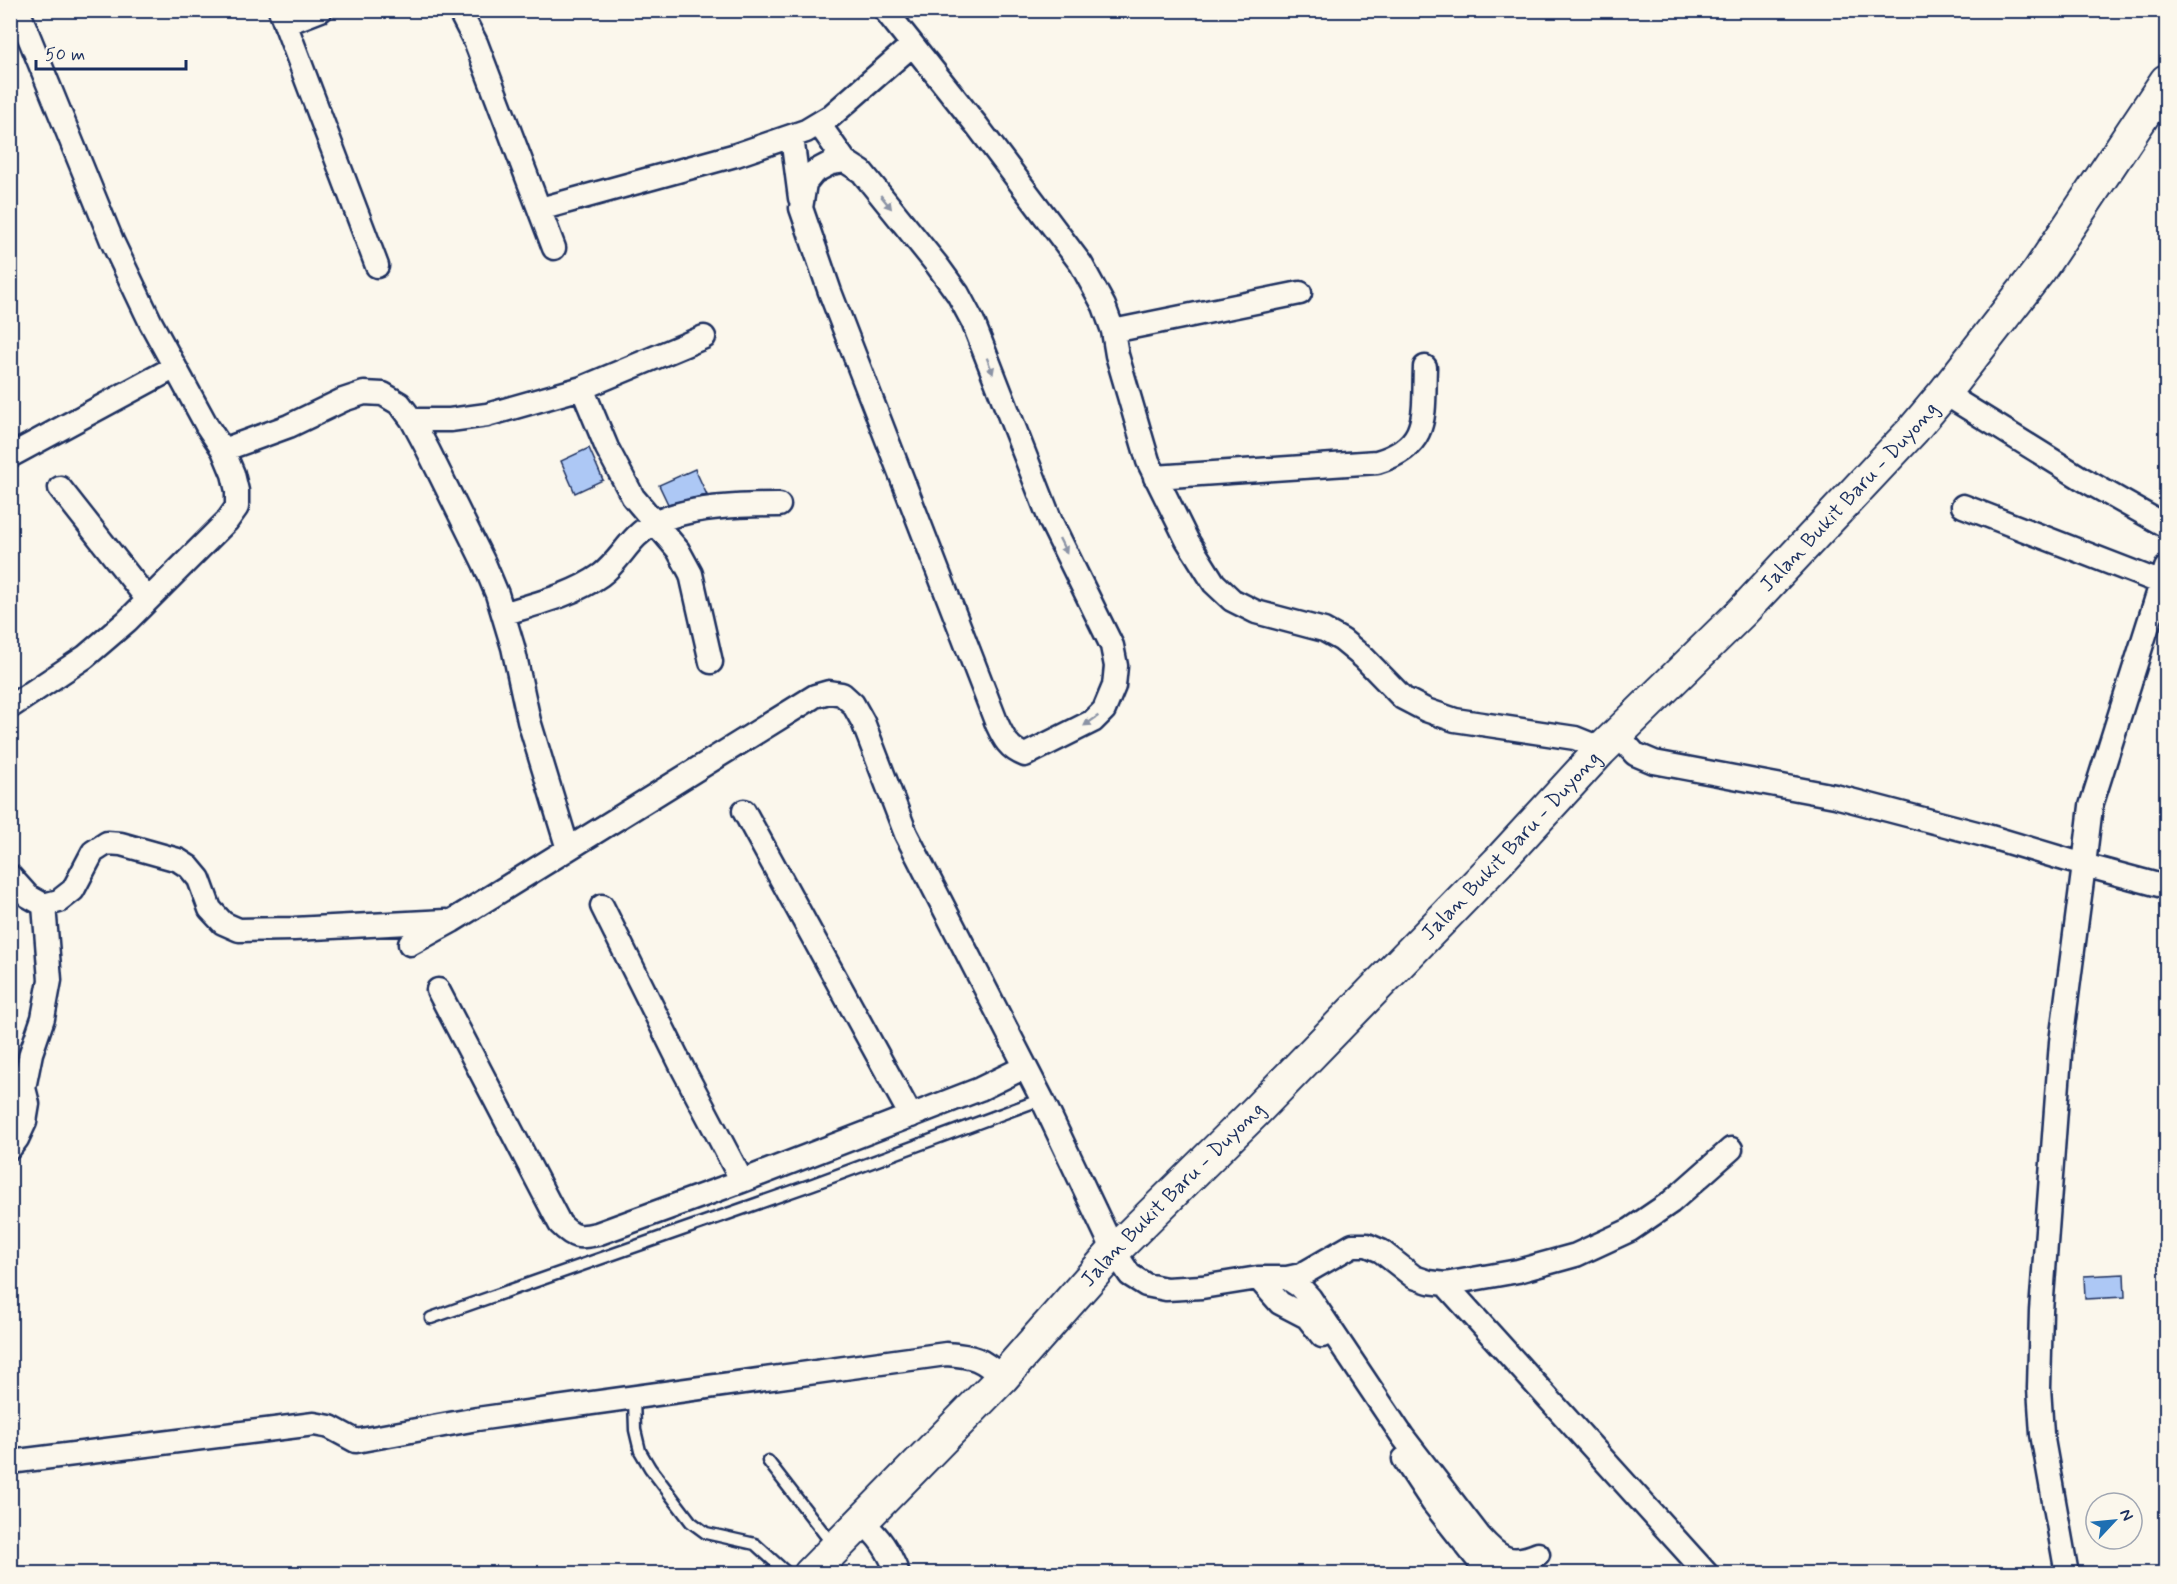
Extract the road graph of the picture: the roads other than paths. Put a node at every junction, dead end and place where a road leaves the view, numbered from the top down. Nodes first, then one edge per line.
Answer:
1 (18, 10) edge
2 (321, 10) edge
3 (459, 10) edge
4 (914, 10) edge
5 (887, 13) edge
6 (283, 17) edge
7 (912, 45) junction
8 (2166, 81) edge
9 (819, 124) junction
10 (792, 137) junction
11 (845, 161) junction
12 (801, 208) junction
13 (540, 209) junction
14 (554, 248) dead end
15 (376, 266) dead end
16 (1300, 293) dead end
17 (1113, 332) junction
18 (704, 337) dead end
19 (175, 367) junction
20 (1425, 367) dead end
21 (582, 388) junction
22 (1944, 393) junction
23 (412, 420) junction
24 (223, 450) junction
25 (10, 456) edge
26 (1155, 477) junction
27 (60, 488) dead end
28 (779, 505) dead end
29 (1963, 506) dead end
30 (655, 522) junction
31 (2166, 526) edge
32 (2164, 576) edge
33 (148, 600) junction
34 (503, 614) junction
35 (711, 662) dead end
36 (10, 707) edge
37 (1609, 743) junction
38 (744, 811) dead end
39 (568, 849) junction
40 (2084, 865) junction
41 (10, 876) edge
42 (2166, 887) edge
43 (44, 905) junction
44 (602, 906) dead end
45 (452, 921) junction
46 (410, 944) dead end
47 (438, 990) dead end
48 (1025, 1067) junction
49 (1042, 1099) junction
50 (911, 1116) junction
51 (10, 1148) edge
52 (1731, 1149) dead end
53 (742, 1181) junction
54 (1114, 1251) junction
55 (1258, 1278) junction
56 (1287, 1278) junction
57 (1445, 1284) junction
58 (431, 1318) dead end
59 (1002, 1378) junction
60 (634, 1398) junction
61 (768, 1461) dead end
62 (10, 1462) edge
63 (861, 1522) junction
64 (836, 1547) junction
65 (1538, 1554) dead end
66 (788, 1574) edge
67 (810, 1574) edge
68 (898, 1574) edge
69 (1489, 1574) edge
70 (1707, 1574) edge
71 (2067, 1574) edge

1 - 19 street
2 - 6 street
3 - 13 street
4 - 5 lane
5 - 7 street
6 - 15 street
7 - 9 street
7 - 17 street
8 - 22 main road, Jalan Bukit Baru - Duyong
9 - 10 street
9 - 11 street
10 - 12 street
10 - 13 street
11 - 12 street
11 -> 12 street
13 - 14 street
16 - 17 street
17 - 26 street
18 - 21 street
19 - 24 street
19 - 25 street
20 - 26 street
21 - 23 street
21 - 30 street
22 - 31 street
22 - 37 main road, Jalan Bukit Baru - Duyong
23 - 24 street
23 - 34 street
24 - 33 street
26 - 37 street
27 - 33 street
28 - 30 street
29 - 32 street
30 - 34 street
30 - 35 street
32 - 40 street
33 - 36 street
34 - 39 street
37 - 40 street
37 - 54 main road, Jalan Bukit Baru - Duyong
38 - 50 street
39 - 45 street
39 - 48 street
40 - 42 street
40 - 71 street
41 - 43 street
43 - 45 street
43 - 51 street
44 - 53 street
45 - 46 street
47 - 53 street
48 - 49 street
48 - 50 street
49 - 54 street
49 - 58 lane
50 - 53 street
52 - 57 street
54 - 55 street
54 - 59 main road, Jalan Bukit Baru - Duyong
55 - 56 street
55 - 69 street
56 - 57 street
56 - 65 street
57 - 70 street
59 - 60 street
59 - 63 main road, Jalan Bukit Baru - Duyong
60 - 62 street
60 - 66 lane
61 - 64 lane
63 - 64 main road, Jalan Bukit Baru - Duyong
63 - 68 street
64 - 67 main road, Jalan Bukit Baru - Duyong

